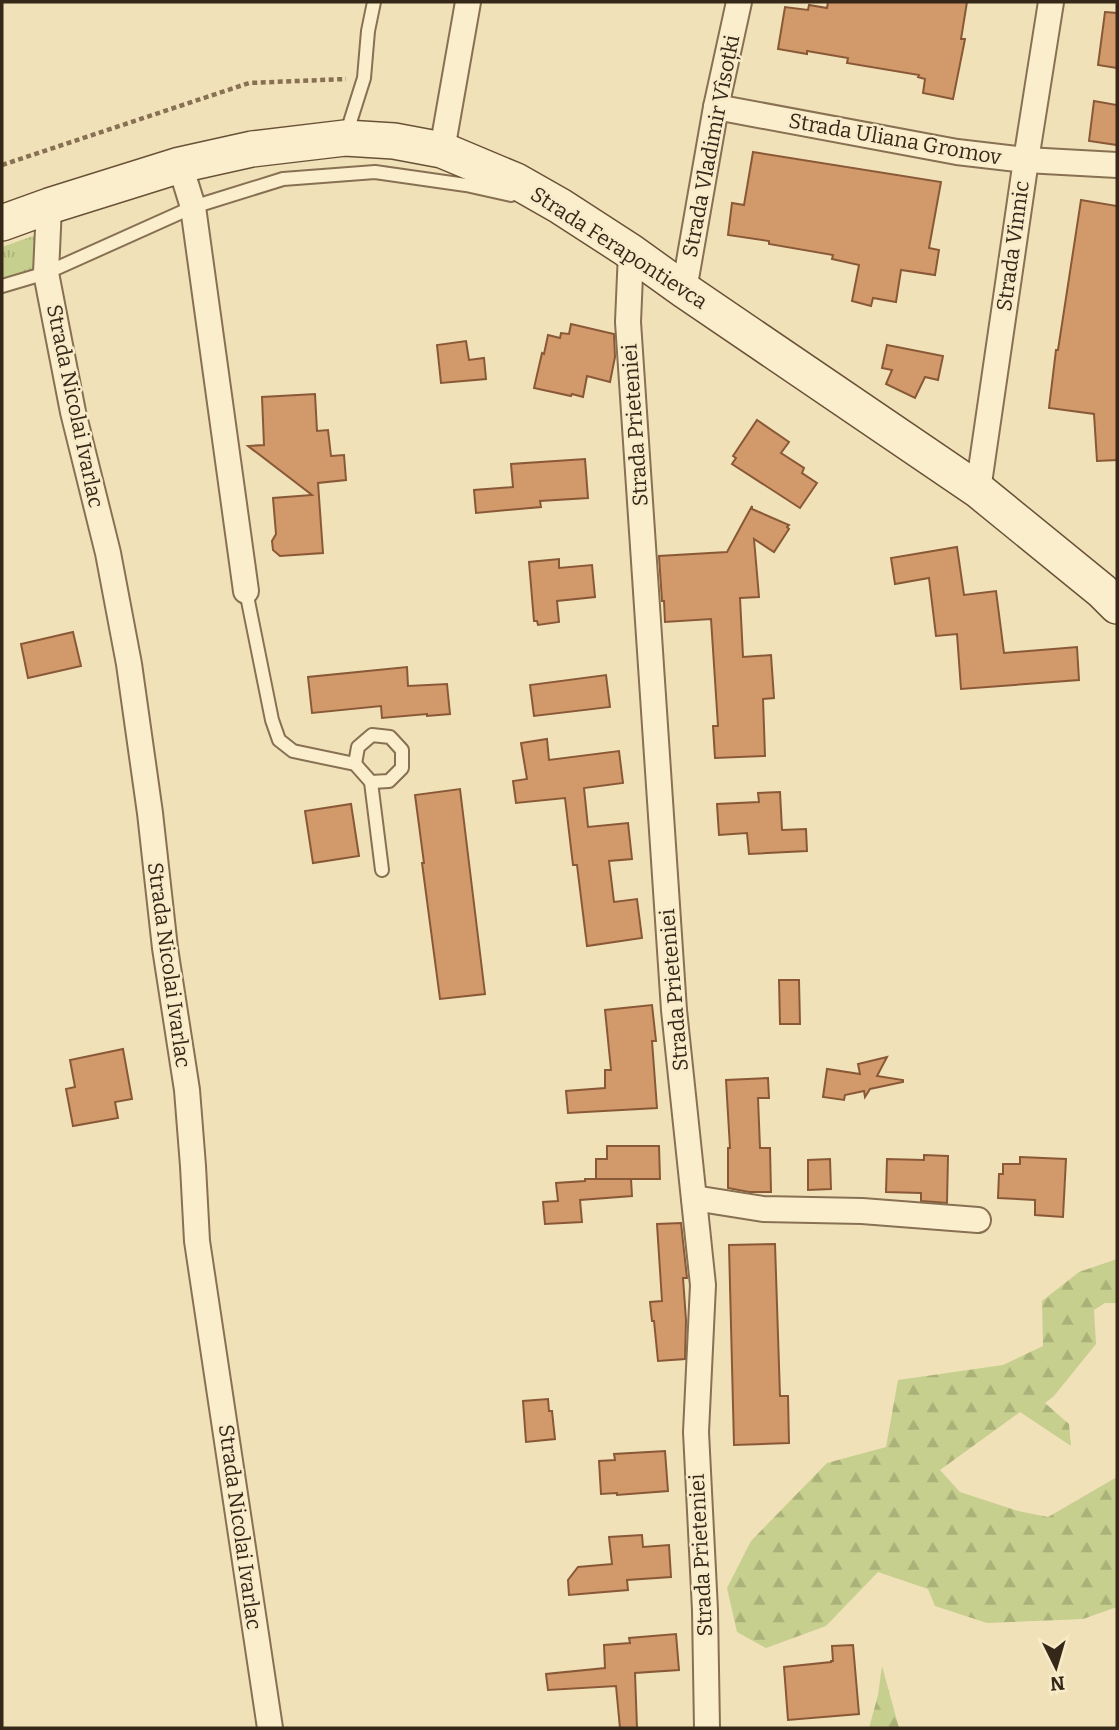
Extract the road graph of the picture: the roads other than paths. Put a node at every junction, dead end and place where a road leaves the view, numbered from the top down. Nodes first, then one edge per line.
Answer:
1 (374, 2) edge
2 (468, 2) edge
3 (739, 2) edge
4 (1051, 2) edge
5 (716, 107) junction
6 (345, 138) junction
7 (442, 150) junction
8 (1026, 160) junction
9 (180, 165) junction
10 (1117, 165) edge
11 (49, 206) junction
12 (560, 206) junction
13 (193, 207) junction
14 (2, 223) edge
15 (631, 252) junction
16 (46, 273) junction
17 (2, 286) edge
18 (684, 290) junction
19 (978, 490) junction
20 (246, 591) joint
21 (1117, 606) edge
22 (355, 765) junction
23 (371, 782) junction
24 (382, 870) dead end
25 (694, 1198) junction
26 (978, 1220) dead end
27 (270, 1728) edge
28 (707, 1728) edge

1 - 6 lane
2 - 7 street
3 - 5 street, Strada Vladimir Vîsoțki
4 - 8 street, Strada Vinnic
5 - 8 street, Strada Uliana Gromov
5 - 18 street, Strada Vladimir Vîsoțki
6 - 7 main road, Strada Ferapontievca
6 - 9 main road, Strada Ferapontievca
7 - 12 main road, Strada Ferapontievca
8 - 10 street, Strada Uliana Gromov
8 - 19 street, Strada Vinnic
9 - 11 main road, Strada Ferapontievca
9 - 13 street
11 - 14 main road, Strada Ferapontievca
11 - 16 street, Strada Nicolai Ivarlac
12 - 13 lane
12 - 15 main road, Strada Ferapontievca
13 - 16 lane
13 - 20 street
15 - 18 main road, Strada Ferapontievca
15 - 25 street, Strada Prieteniei
16 - 17 lane
16 - 27 street, Strada Nicolai Ivarlac
18 - 19 main road, Strada Ferapontievca
19 - 21 main road, Strada Ferapontievca
20 - 22 lane
22 - 23 lane
22 - 23 lane
23 - 24 lane
25 - 26 street
25 - 28 street, Strada Prieteniei

